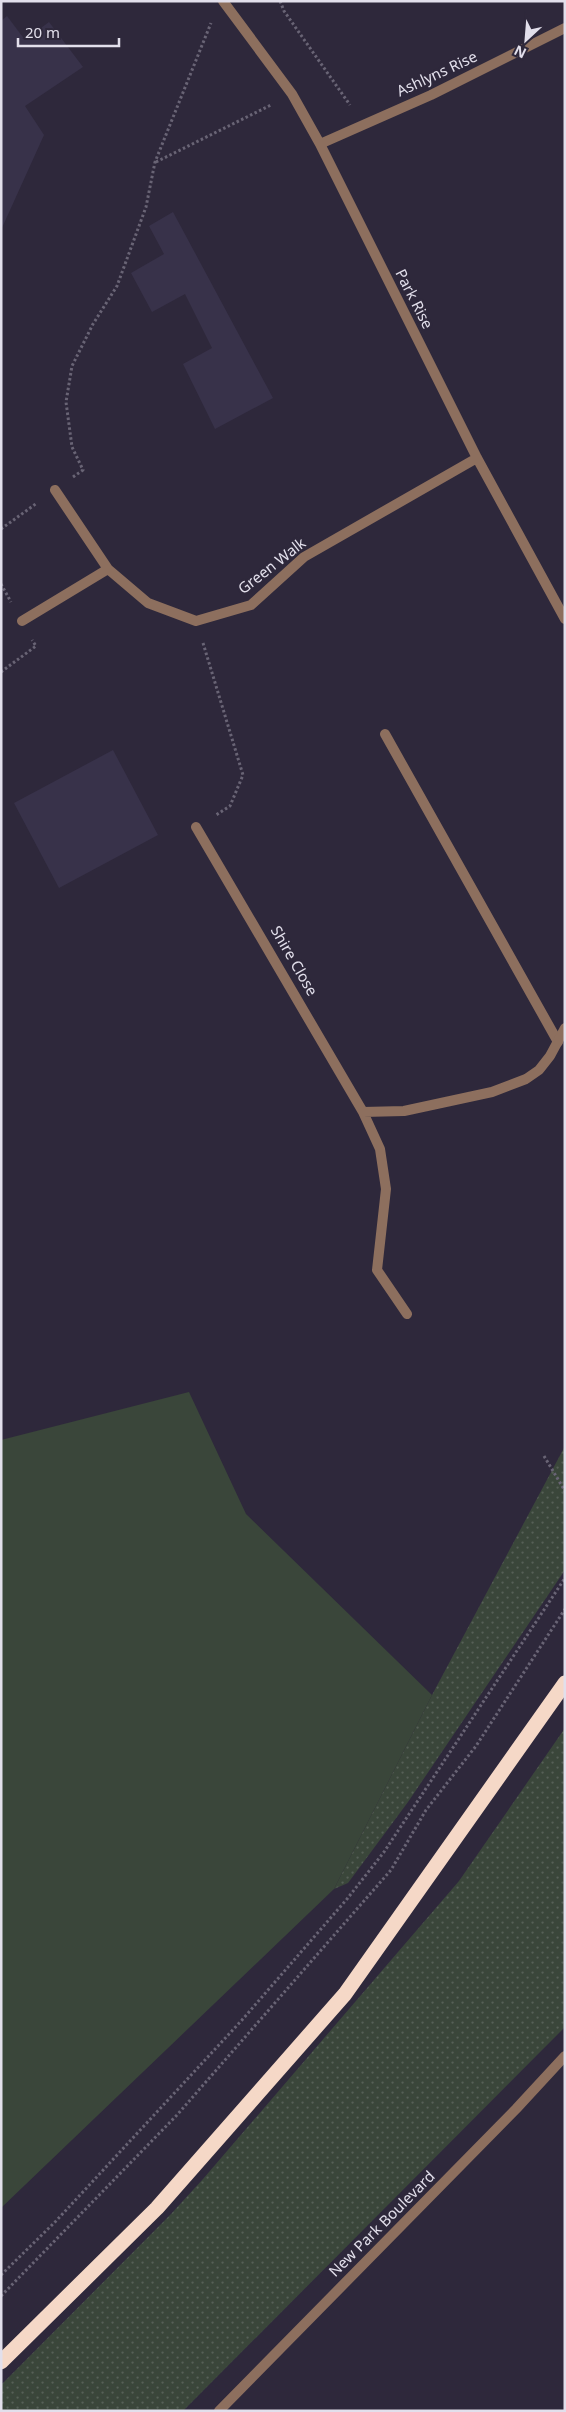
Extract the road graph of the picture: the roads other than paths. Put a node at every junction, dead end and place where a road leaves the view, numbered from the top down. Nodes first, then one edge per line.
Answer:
1 (224, 1) edge
2 (565, 28) edge
3 (320, 144) junction
4 (477, 458) junction
5 (55, 490) road end
6 (108, 569) junction
7 (565, 619) edge
8 (22, 621) dead end
9 (385, 734) dead end
10 (196, 827) road end
11 (565, 1028) edge
12 (558, 1042) junction
13 (364, 1112) junction
14 (407, 1314) dead end
15 (565, 1683) edge
16 (565, 2056) edge
17 (1, 2362) edge
18 (219, 2411) edge

1 - 3 street, Park Rise
2 - 3 street, Ashlyns Rise
3 - 4 street, Park Rise
4 - 6 street, Green Walk
4 - 7 street, Park Rise
5 - 6 street
6 - 8 street
9 - 12 street
10 - 13 street, Shire Close
11 - 12 street
12 - 13 street
13 - 14 street, Shire Close
15 - 17 highway
16 - 18 street, New Park Boulevard

